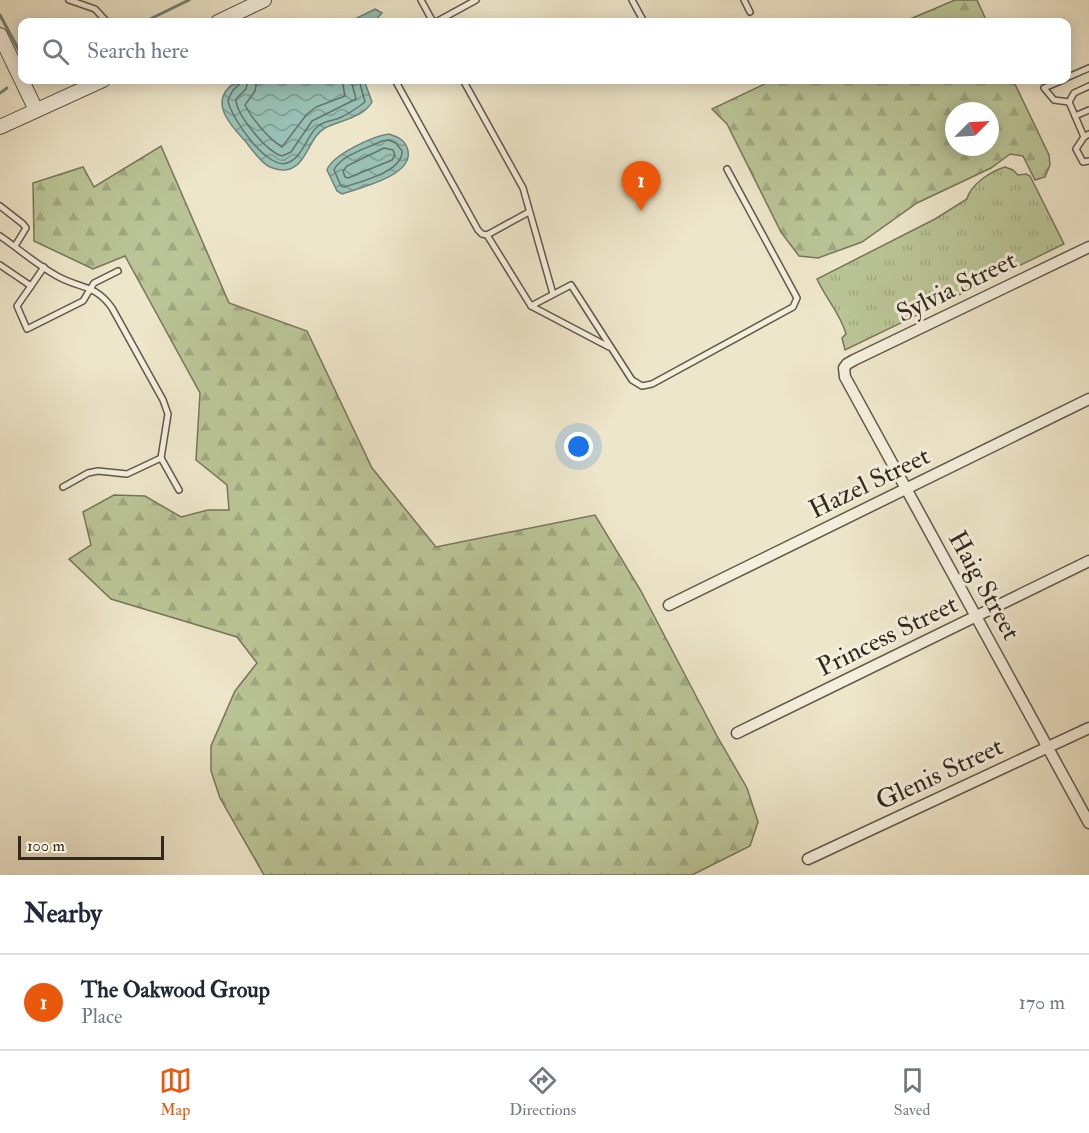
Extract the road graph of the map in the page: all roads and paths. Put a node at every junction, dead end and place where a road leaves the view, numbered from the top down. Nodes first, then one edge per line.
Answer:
1 (69, 0) edge
2 (264, 0) edge
3 (421, 0) edge
4 (476, 0) edge
5 (632, 0) edge
6 (744, 0) edge
7 (750, 12) dead end
8 (103, 18) edge
9 (226, 18) edge
10 (432, 18) edge
11 (442, 18) edge
12 (642, 18) edge
13 (0, 34) edge
14 (1089, 68) edge
15 (18, 72) edge
16 (1071, 76) edge
17 (24, 84) edge
18 (93, 84) edge
19 (397, 84) edge
20 (465, 84) edge
21 (1053, 84) edge
22 (1089, 86) edge
23 (1069, 102) junction
24 (36, 110) junction
25 (1089, 110) edge
26 (1075, 116) junction
27 (0, 127) edge
28 (1086, 136) edge
29 (1089, 161) edge
30 (727, 170) dead end
31 (0, 206) edge
32 (529, 212) junction
33 (487, 235) junction
34 (0, 236) edge
35 (15, 246) junction
36 (1089, 247) edge
37 (0, 265) edge
38 (44, 267) junction
39 (118, 271) dead end
40 (31, 286) junction
41 (90, 289) junction
42 (553, 294) junction
43 (531, 306) junction
44 (611, 348) junction
45 (844, 368) joint
46 (1089, 399) edge
47 (161, 458) junction
48 (63, 487) dead end
49 (905, 489) junction
50 (179, 490) dead end
51 (1089, 561) edge
52 (669, 605) dead end
53 (976, 616) junction
54 (1089, 728) edge
55 (737, 733) dead end
56 (1048, 748) junction
57 (1089, 823) edge
58 (808, 859) dead end

1 - 8 lane
2 - 9 street
3 - 10 lane
4 - 11 lane
5 - 12 lane
6 - 7 lane
13 - 15 street
14 - 16 lane
17 - 24 street
18 - 24 street
19 - 33 lane
20 - 32 lane
21 - 23 lane
22 - 23 lane
23 - 26 lane
24 - 27 street
25 - 26 lane
26 - 28 lane
28 - 29 lane
30 - 44 lane
31 - 35 lane
32 - 33 lane
32 - 42 lane
33 - 43 lane
34 - 35 lane
35 - 38 lane
36 - 45 street, Sylvia Street
37 - 40 lane
38 - 40 lane
38 - 41 lane
39 - 41 lane
40 - 41 lane
41 - 47 lane
42 - 43 lane
42 - 44 lane
43 - 44 lane
45 - 49 street, Haig Street
46 - 49 street, Hazel Street
47 - 48 lane
47 - 50 lane
49 - 52 street, Hazel Street
49 - 53 street, Haig Street
51 - 53 street, Princess Street
53 - 55 street, Princess Street
53 - 56 street, Haig Street
54 - 56 street, Glenis Street
56 - 57 street, Haig Street
56 - 58 street, Glenis Street

